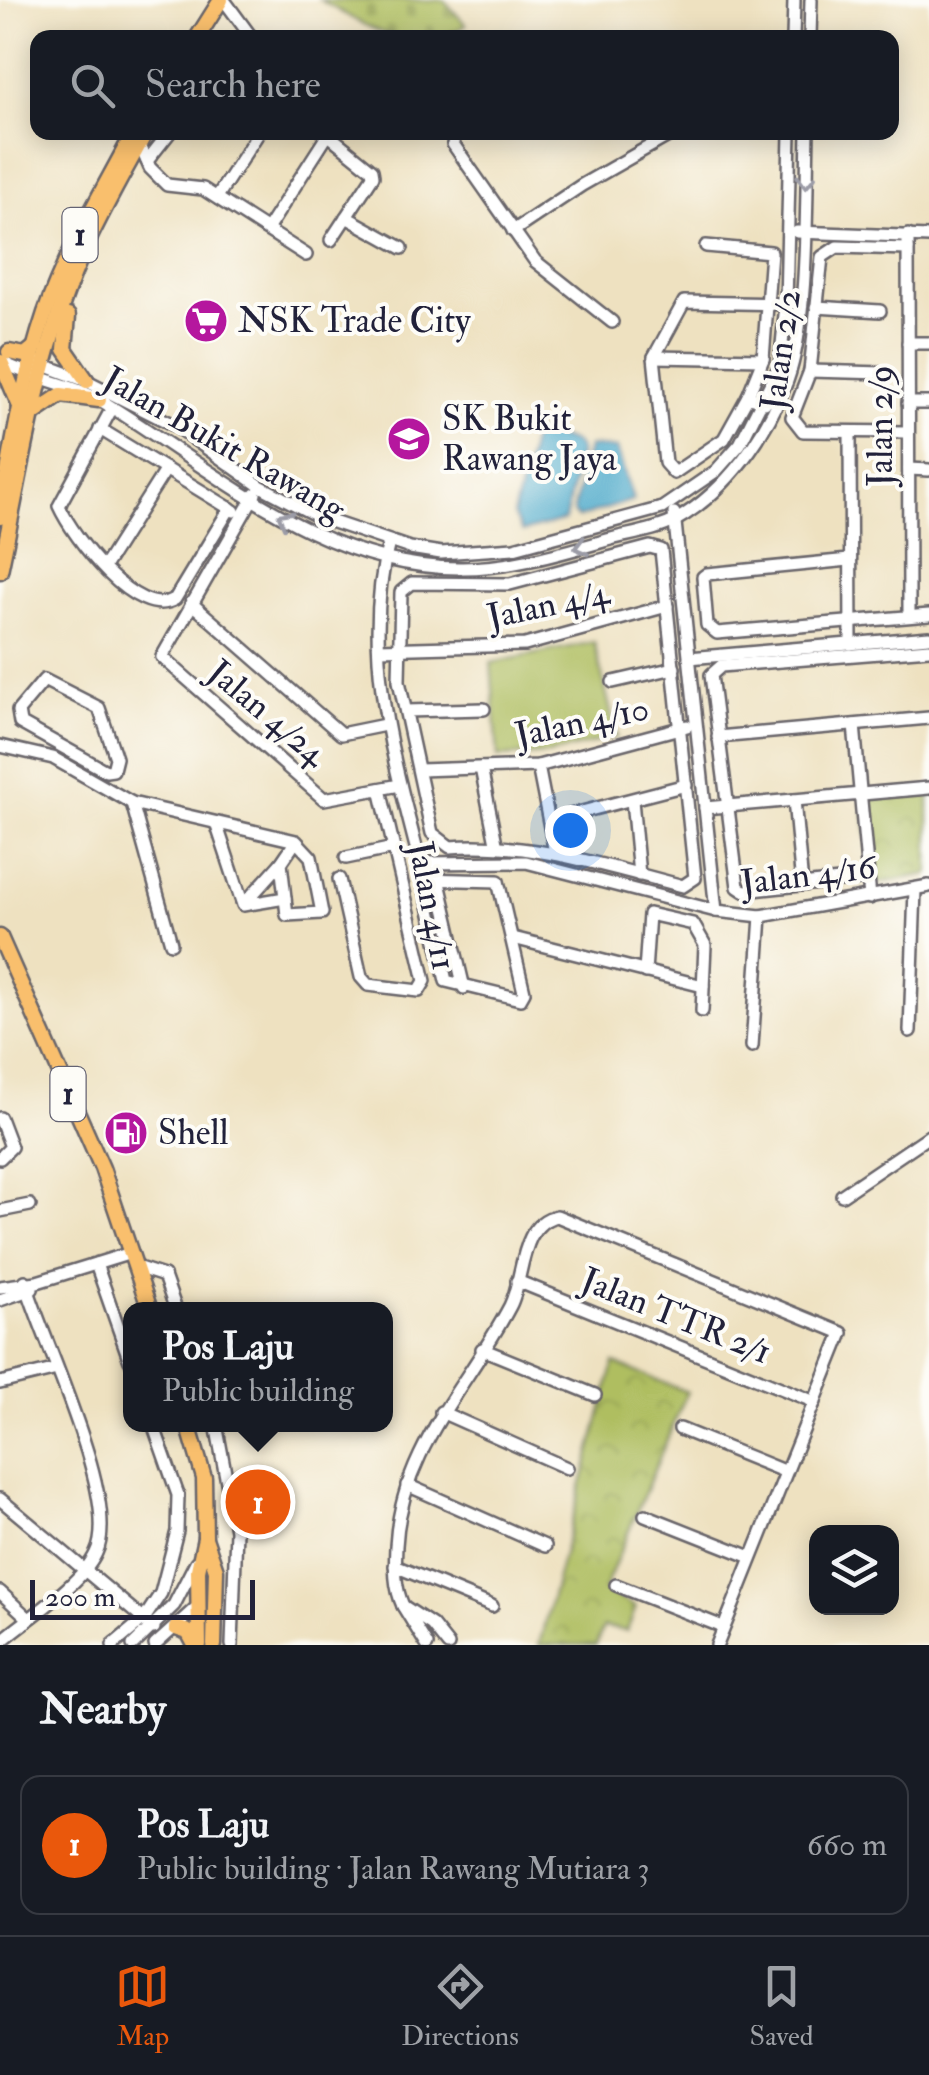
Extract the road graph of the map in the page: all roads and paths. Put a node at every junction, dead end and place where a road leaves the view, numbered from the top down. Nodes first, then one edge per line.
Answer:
1 (222, 0) edge
2 (811, 0) edge
3 (795, 1) edge
4 (200, 30) edge
5 (242, 30) edge
6 (793, 30) edge
7 (810, 30) edge
8 (130, 140) edge
9 (142, 140) edge
10 (162, 140) edge
11 (254, 140) edge
12 (322, 140) edge
13 (334, 140) edge
14 (661, 140) edge
15 (790, 140) edge
16 (808, 140) edge
17 (453, 144) dead end
18 (217, 197) junction
19 (346, 217) junction
20 (268, 228) junction
21 (513, 231) junction
22 (788, 232) junction
23 (804, 232) junction
24 (908, 235) junction
25 (929, 237) edge
26 (331, 240) dead end
27 (706, 246) dead end
28 (402, 248) dead end
29 (908, 249) junction
30 (306, 255) dead end
31 (78, 261) junction
32 (769, 303) junction
33 (786, 304) junction
34 (816, 308) junction
35 (880, 311) dead end
36 (612, 322) dead end
37 (38, 342) junction
38 (908, 342) junction
39 (929, 343) edge
40 (3, 354) edge
41 (654, 356) junction
42 (764, 359) junction
43 (38, 369) junction
44 (810, 371) junction
45 (884, 373) dead end
46 (87, 381) junction
47 (748, 396) junction
48 (765, 402) junction
49 (908, 403) junction
50 (105, 404) junction
51 (929, 404) edge
52 (27, 414) junction
53 (165, 420) junction
54 (100, 429) junction
55 (850, 432) junction
56 (908, 432) junction
57 (174, 446) junction
58 (166, 469) junction
59 (908, 470) junction
60 (929, 470) edge
61 (260, 486) junction
62 (252, 499) junction
63 (672, 504) junction
64 (236, 512) junction
65 (0, 517) edge
66 (675, 520) junction
67 (388, 542) junction
68 (384, 559) junction
69 (849, 560) junction
70 (104, 567) junction
71 (0, 571) edge
72 (191, 603) junction
73 (667, 606) junction
74 (929, 614) edge
75 (909, 616) junction
76 (849, 622) junction
77 (929, 637) edge
78 (851, 644) junction
79 (379, 648) junction
80 (399, 648) junction
81 (929, 649) edge
82 (689, 658) junction
83 (674, 668) junction
84 (612, 682) dead end
85 (484, 709) dead end
86 (406, 711) junction
87 (929, 718) edge
88 (696, 723) junction
89 (385, 724) junction
90 (854, 725) junction
91 (680, 728) junction
92 (718, 737) junction
93 (60, 744) junction
94 (0, 746) edge
95 (53, 758) junction
96 (538, 766) junction
97 (481, 768) junction
98 (419, 770) junction
99 (400, 785) junction
100 (686, 785) junction
101 (929, 788) edge
102 (380, 789) junction
103 (860, 794) junction
104 (632, 800) junction
105 (794, 800) junction
106 (132, 802) junction
107 (726, 806) junction
108 (705, 808) junction
109 (551, 820) junction
110 (216, 823) junction
111 (296, 841) junction
112 (496, 843) junction
113 (394, 848) junction
114 (559, 854) junction
115 (346, 858) dead end
116 (281, 862) junction
117 (430, 864) junction
118 (560, 870) junction
119 (639, 875) junction
120 (868, 878) junction
121 (339, 879) dead end
122 (423, 879) junction
123 (438, 879) junction
124 (802, 884) junction
125 (922, 887) edge
126 (285, 898) junction
127 (870, 898) junction
128 (243, 905) junction
129 (716, 911) junction
130 (761, 916) junction
131 (0, 937) edge
132 (513, 938) junction
133 (171, 943) dead end
134 (645, 972) junction
135 (703, 986) junction
136 (464, 988) junction
137 (702, 1011) dead end
138 (910, 1031) dead end
139 (752, 1046) dead end
140 (0, 1118) edge
141 (929, 1136) edge
142 (0, 1158) edge
143 (842, 1195) dead end
144 (30, 1205) dead end
145 (0, 1211) edge
146 (134, 1260) junction
147 (96, 1264) junction
148 (164, 1276) junction
149 (518, 1281) junction
150 (30, 1286) junction
151 (0, 1287) edge
152 (0, 1300) edge
153 (148, 1302) edge
154 (173, 1302) edge
155 (123, 1341) edge
156 (482, 1349) junction
157 (58, 1370) junction
158 (0, 1383) edge
159 (596, 1395) dead end
160 (814, 1402) junction
161 (441, 1412) junction
162 (680, 1429) dead end
163 (156, 1432) edge
164 (190, 1432) edge
165 (218, 1432) edge
166 (568, 1468) dead end
167 (786, 1472) junction
168 (407, 1485) junction
169 (0, 1499) edge
170 (644, 1515) dead end
171 (545, 1546) dead end
172 (751, 1557) junction
173 (208, 1561) junction
174 (395, 1566) junction
175 (86, 1570) junction
176 (616, 1585) dead end
177 (0, 1592) edge
178 (235, 1592) junction
179 (198, 1606) junction
180 (403, 1606) junction
181 (492, 1606) dead end
182 (28, 1618) junction
183 (215, 1620) junction
184 (149, 1624) junction
185 (176, 1628) junction
186 (723, 1628) junction
187 (0, 1642) edge
188 (113, 1645) edge
189 (133, 1645) edge
190 (154, 1645) edge
191 (197, 1645) edge
192 (214, 1645) edge
193 (232, 1645) edge
194 (427, 1645) edge
195 (448, 1645) edge
196 (716, 1645) edge

1 - 4 main road
1 - 5 street
2 - 7 street
3 - 6 street
8 - 37 main road, 1
9 - 31 main road, 1
10 - 18 street
11 - 18 street
12 - 20 street
13 - 19 street
14 - 21 street
15 - 22 street, Jalan Bukit Rawang
16 -> 23 street, Jalan Bukit Rawang
17 - 21 street
18 - 20 street
19 - 26 street
19 - 28 street
20 - 30 street
21 - 36 street
22 - 23 street
22 - 33 street, Jalan Bukit Rawang
23 - 24 street
23 - 66 street, Jalan Bukit Rawang
24 - 25 street
24 - 29 street, Jalan 2/9
27 - 32 street
29 - 34 street, Jalan 2/2
29 - 38 street, Jalan 2/9
31 - 43 main road, 1
31 - 46 main road
32 - 33 street
32 - 41 street
32 - 42 street
33 - 48 street, Jalan Bukit Rawang
34 - 35 street
34 - 44 street, Jalan 2/2
37 - 40 main road
37 - 43 main road, 1
38 - 39 street
38 - 49 street, Jalan 2/9
40 - 43 street
40 - 52 main road
41 - 42 street
41 - 47 street
42 - 47 street
43 - 46 street, Jalan Bukit Rawang
43 - 50 street, Jalan Bukit Rawang
43 - 52 main road, 1
44 - 45 street
44 - 55 street, Jalan 2/2
46 - 53 street, Jalan Bukit Rawang
47 - 48 street
48 - 63 street, Jalan Bukit Rawang
49 - 51 street
49 - 56 street, Jalan 2/9
50 - 52 main road
50 - 54 street
50 - 57 street, Jalan Bukit Rawang
52 - 65 main road, 1
52 - 71 main road, 1
53 - 57 street
53 - 61 street, Jalan Bukit Rawang
54 - 58 street
54 - 70 street
55 - 56 street, Jalan 2/2
55 - 69 street
56 - 59 street, Jalan 2/9
57 - 62 street, Jalan Bukit Rawang
58 - 64 street
58 - 70 street
59 - 60 street
59 - 75 street, Jalan 2/9
61 - 62 street
61 - 67 street, Jalan Bukit Rawang
62 - 64 street
68 -> 62 street, Jalan Bukit Rawang
63 - 66 street
63 - 67 street, Jalan Bukit Rawang
64 - 70 street
64 - 72 street
66 -> 68 street, Jalan Bukit Rawang
66 - 82 street
67 - 68 street
68 - 79 street
69 - 76 street
69 - 76 street
72 - 89 street
72 - 102 street, Jalan 4/24
73 - 80 street, Jalan 4/4
73 - 80 street
73 - 83 street
74 - 75 street
75 - 76 street
76 - 78 street
77 - 78 street
78 - 82 street
79 - 80 street, Jalan 4/4
79 - 89 street
80 - 86 street
81 - 92 street
82 - 88 street
83 - 84 street
83 - 91 street
85 - 86 street
86 - 98 street
87 - 90 street
88 - 91 street, Jalan 4/10
88 - 108 street
89 - 99 street
90 - 92 street
90 - 103 street
91 - 96 street, Jalan 4/10
91 - 100 street
92 - 107 street
93 - 93 street
93 - 95 street
94 - 95 street
95 - 106 street
96 - 97 street, Jalan 4/10
96 - 109 street
97 - 98 street, Jalan 4/10
97 - 112 street
98 - 112 street
99 - 102 street, Jalan 4/24
99 - 117 street
100 - 104 street
100 - 119 street
101 - 103 street
102 - 113 street, Jalan 4/11
103 - 105 street
103 - 120 street
104 - 109 street
104 - 119 street
105 - 107 street
105 - 124 street
106 - 110 street
106 - 133 street
107 - 108 street
107 - 124 street
108 - 129 street
109 - 114 street
110 - 111 street
110 - 128 street
111 - 116 street
111 - 126 street
112 - 114 street
113 - 115 street
113 - 121 street, Jalan 4/11
114 - 118 street
114 - 119 street
116 - 126 street
116 - 128 street
117 - 118 street, Jalan 4/16
117 - 122 street
117 - 123 street
118 - 129 street, Jalan 4/16
120 - 124 street
120 - 127 street
122 - 123 street
122 - 136 street
123 - 132 street
123 - 136 street
125 - 127 street, Jalan 4/16
125 - 138 street
126 - 128 street
127 - 130 street, Jalan 4/16
129 - 130 street, Jalan 4/16
130 - 139 street
131 - 146 main road, 1
132 - 134 street
132 - 136 street
134 - 135 street
134 - 135 street
135 - 137 street
140 - 142 street
141 - 143 street
144 - 145 street
146 - 147 street
146 - 148 street
146 - 153 main road, 1
147 - 150 street
147 - 155 street
148 - 153 street
148 - 154 street
149 - 156 street
149 - 160 street, Jalan TTR 2/1
149 - 160 street
150 - 151 street
150 - 152 street
150 - 157 street
156 - 159 street
156 - 161 street
157 - 158 street
157 - 175 street
160 - 167 street
161 - 166 street
161 - 168 street
162 - 167 street
163 - 184 street
164 - 173 main road
165 - 178 street
167 - 172 street
168 - 171 street
168 - 174 street
169 - 175 street
170 - 172 street
172 - 186 street
173 - 178 street
173 - 179 main road
173 - 183 main road
173 - 184 street
174 - 180 street
174 - 181 street
175 - 182 street
175 - 184 street
176 - 186 street
177 - 182 street
178 - 183 street
178 - 193 street
179 - 185 street
179 - 191 main road
180 - 194 street
180 - 195 street
182 - 187 street
183 - 192 main road
184 - 185 street
184 - 188 street
184 - 189 street
184 - 190 street
185 - 190 street
185 - 191 main road
186 - 196 street

